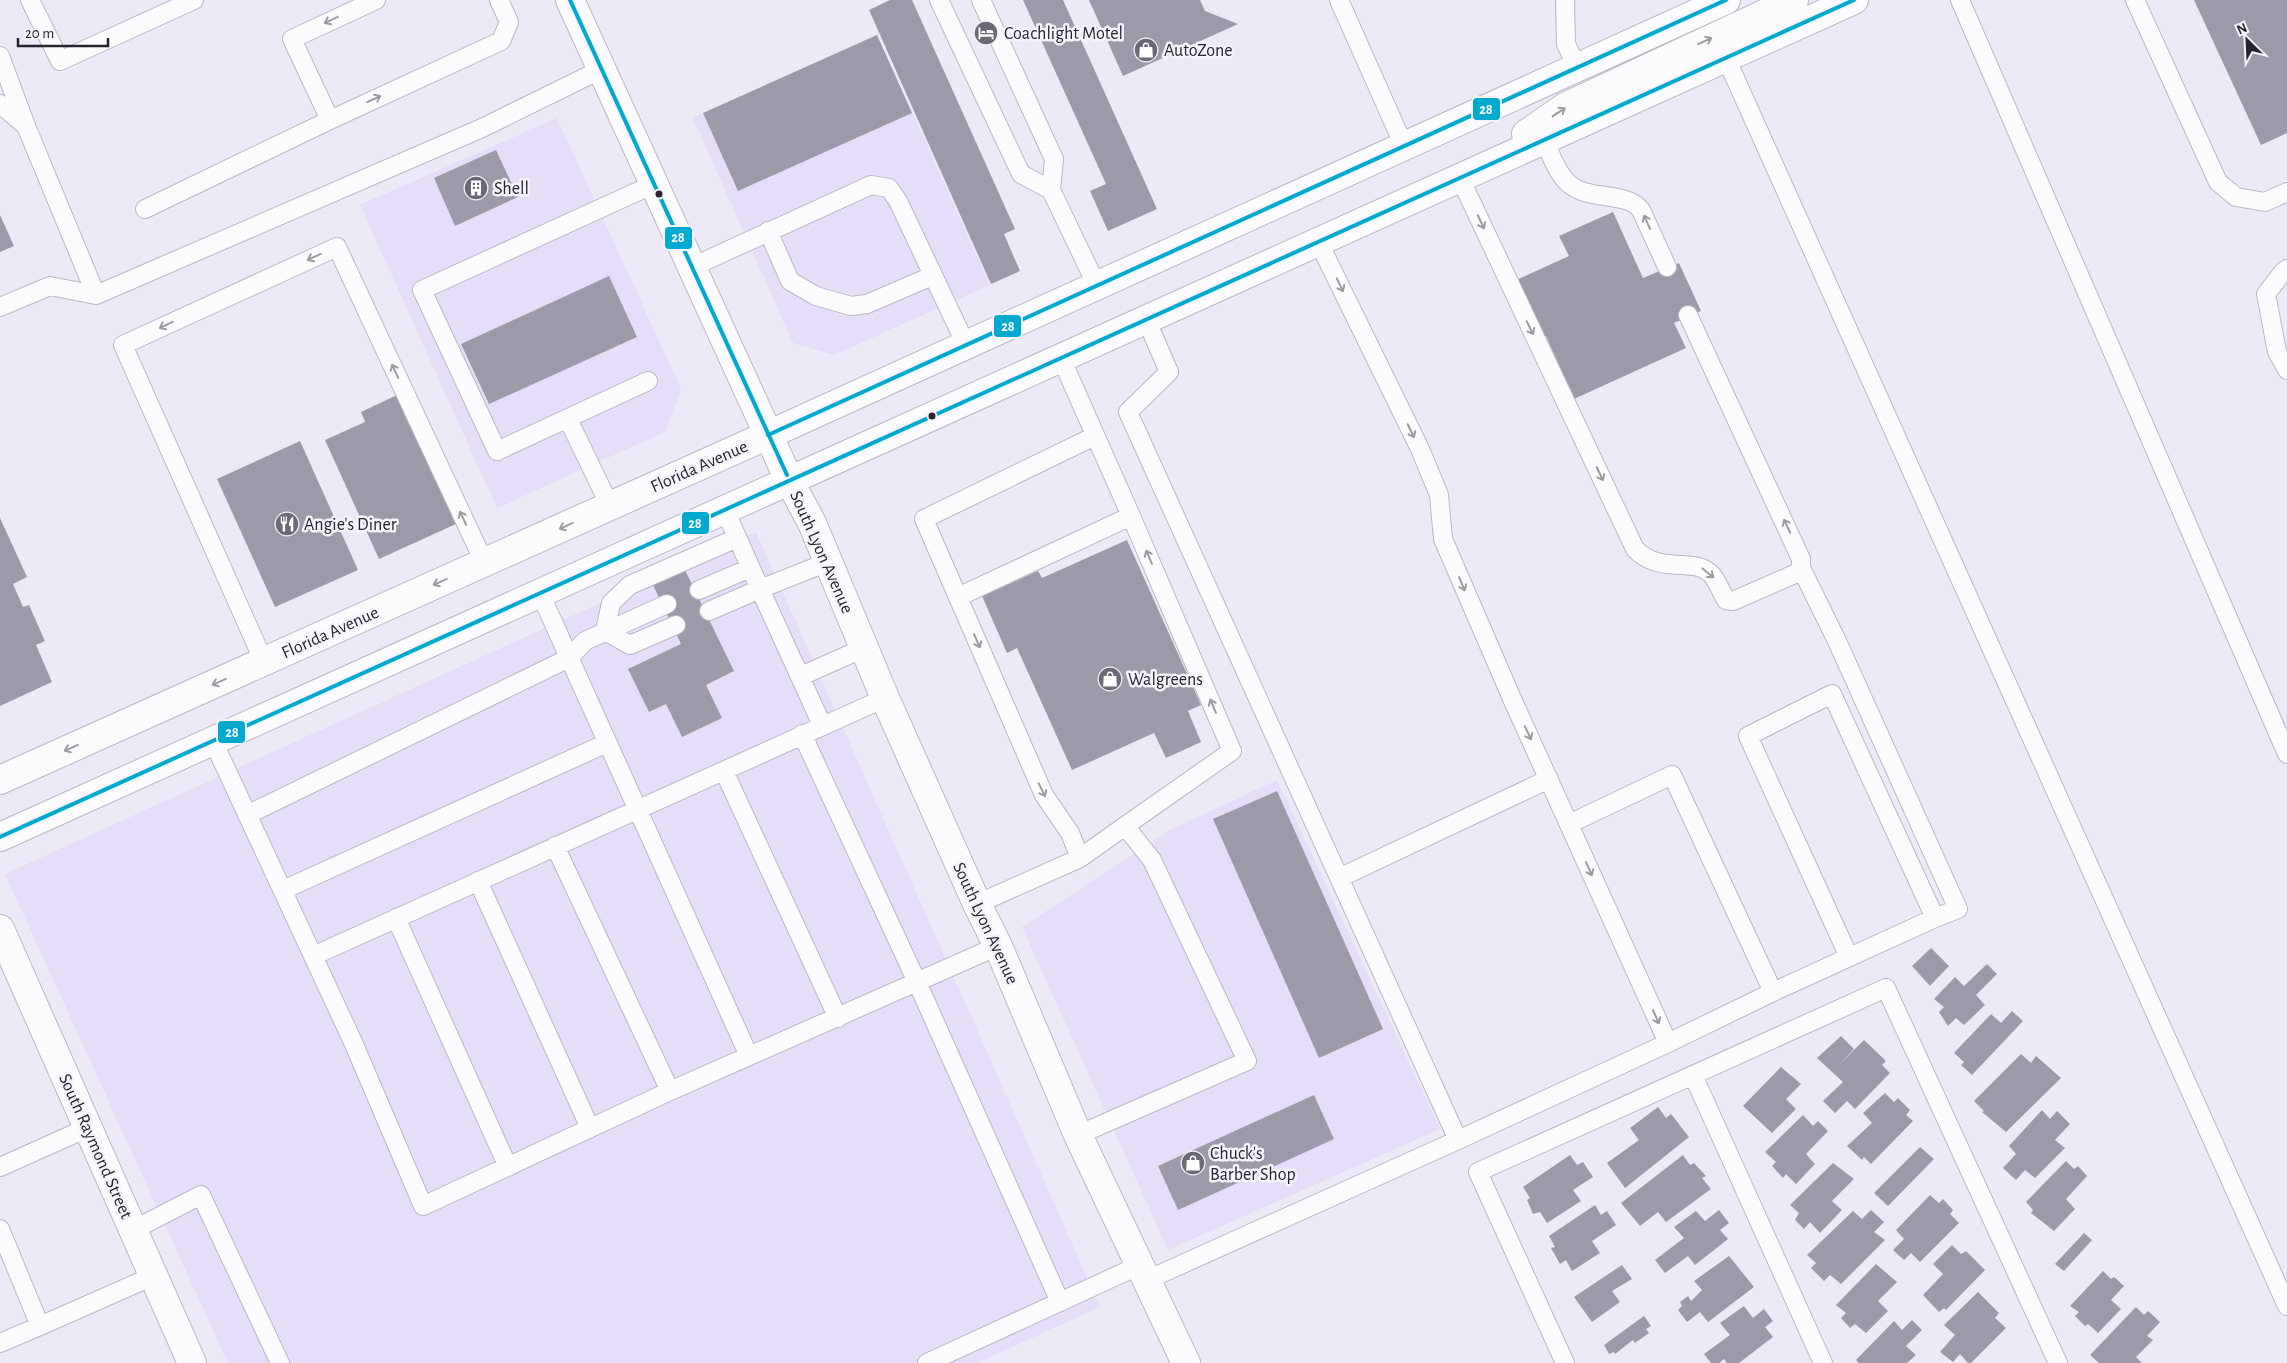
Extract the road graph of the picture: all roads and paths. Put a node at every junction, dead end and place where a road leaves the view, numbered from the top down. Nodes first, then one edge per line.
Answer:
1 (30, 0) edge
2 (194, 0) edge
3 (376, 0) edge
4 (499, 0) edge
5 (570, 0) edge
6 (939, 0) edge
7 (981, 0) edge
8 (1339, 0) edge
9 (1565, 0) edge
10 (1726, 0) edge
11 (1794, 0) edge
12 (1854, 0) edge
13 (1960, 0) edge
14 (2135, 0) edge
15 (0, 56) edge
16 (1726, 58) junction
17 (1577, 68) junction
18 (602, 69) junction
19 (0, 104) edge
20 (330, 120) junction
21 (26, 126) junction
22 (1544, 140) junction
23 (1404, 146) junction
24 (1460, 178) junction
25 (654, 184) junction
26 (1051, 190) junction
27 (2287, 192) edge
28 (145, 209) dead end
29 (768, 231) junction
30 (1318, 242) junction
31 (692, 266) junction
32 (1667, 267) dead end
33 (2287, 269) edge
34 (932, 276) junction
35 (1097, 286) junction
36 (96, 295) junction
37 (0, 307) edge
38 (1688, 315) dead end
39 (1146, 319) junction
40 (966, 345) junction
41 (1061, 358) junction
42 (2287, 370) edge
43 (648, 381) dead end
44 (568, 419) junction
45 (768, 435) junction
46 (1095, 436) junction
47 (789, 480) junction
48 (610, 506) junction
49 (724, 510) junction
50 (1131, 516) junction
51 (737, 538) junction
52 (484, 562) junction
53 (828, 562) junction
54 (750, 568) junction
55 (1802, 568) junction
56 (760, 589) junction
57 (699, 590) dead end
58 (540, 593) junction
59 (958, 596) junction
60 (667, 604) dead end
61 (708, 611) dead end
62 (676, 625) dead end
63 (605, 631) junction
64 (864, 648) junction
65 (569, 658) junction
66 (264, 662) junction
67 (801, 676) junction
68 (885, 698) junction
69 (822, 725) junction
70 (802, 734) junction
71 (213, 741) junction
72 (607, 743) junction
73 (2287, 754) edge
74 (724, 770) junction
75 (1549, 779) junction
76 (0, 780) edge
77 (638, 809) junction
78 (247, 815) junction
79 (1569, 824) junction
80 (1125, 826) junction
81 (0, 837) edge
82 (555, 846) junction
83 (1080, 858) junction
84 (1338, 878) junction
85 (478, 881) junction
86 (283, 890) junction
87 (976, 904) junction
88 (396, 918) junction
89 (1935, 918) junction
90 (0, 929) edge
91 (998, 946) junction
92 (313, 956) junction
93 (1849, 958) junction
94 (916, 982) junction
95 (1773, 992) junction
96 (838, 1018) junction
97 (1668, 1043) junction
98 (749, 1056) junction
99 (1693, 1075) junction
100 (670, 1091) junction
101 (87, 1128) junction
102 (590, 1128) junction
103 (1078, 1135) junction
104 (1458, 1140) junction
105 (0, 1166) edge
106 (508, 1167) junction
107 (0, 1229) edge
108 (133, 1230) junction
109 (1143, 1272) junction
110 (153, 1276) junction
111 (1060, 1302) junction
112 (2287, 1306) edge
113 (40, 1326) junction
114 (0, 1343) edge
115 (192, 1363) edge
116 (280, 1363) edge
117 (927, 1363) edge
118 (1186, 1363) edge
119 (1565, 1363) edge
120 (1823, 1363) edge
121 (2058, 1363) edge

1 - 2 lane
3 -> 20 lane
20 -> 4 lane
5 - 18 main road, South Lyon Avenue
6 - 26 lane
7 - 26 lane
8 - 23 lane
9 - 17 lane
10 - 17 main road, Florida Avenue
24 -> 11 main road
12 - 16 main road
13 - 73 lane
14 - 27 lane
15 - 21 lane
16 - 22 main road
16 - 112 lane
17 - 23 main road, Florida Avenue
18 - 25 main road, South Lyon Avenue
18 - 36 lane
19 - 21 lane
20 - 28 lane
21 - 36 lane
22 - 24 main road
32 -> 22 lane
23 - 35 main road, Florida Avenue
24 - 30 main road
24 -> 55 lane
25 - 31 main road, South Lyon Avenue
25 - 44 lane
26 - 35 lane
29 - 31 lane
29 - 34 lane
29 - 34 lane
30 - 39 main road
30 -> 75 lane
31 - 45 main road, South Lyon Avenue
33 - 42 lane
34 - 40 lane
35 - 40 main road, Florida Avenue
36 - 37 lane
55 -> 38 lane
39 - 41 main road
39 - 84 lane
40 - 45 main road, Florida Avenue
41 - 46 lane
41 - 47 main road
43 - 44 lane
44 - 48 lane
45 - 47 main road, South Lyon Avenue
45 - 48 main road, Florida Avenue
46 - 50 lane
46 - 59 lane
47 - 49 main road
47 - 53 main road, South Lyon Avenue
48 -> 52 main road, Florida Avenue
49 - 51 lane
49 - 58 main road
50 - 59 lane
80 -> 50 lane
51 - 54 lane
51 - 63 lane
52 -> 66 main road, Florida Avenue
52 -> 66 lane
53 - 56 lane
53 - 64 main road, South Lyon Avenue
54 - 56 lane
54 - 57 lane
55 - 89 lane
56 - 61 lane
56 - 67 lane
58 - 65 lane
58 - 71 main road
59 -> 83 lane
60 - 63 lane
62 - 63 lane
63 - 65 lane
64 - 67 lane
64 - 68 main road, South Lyon Avenue
65 - 72 lane
65 - 78 lane
66 -> 76 main road, Florida Avenue
67 - 69 lane
68 - 69 lane
68 - 87 main road, South Lyon Avenue
69 - 70 lane
70 - 74 lane
70 - 94 lane
71 - 78 lane
71 - 81 main road
72 - 77 lane
72 - 86 lane
74 - 77 lane
74 - 96 lane
75 - 79 lane
75 - 84 lane
77 - 82 lane
77 - 98 lane
78 - 86 lane
79 - 95 lane
79 -> 97 lane
80 - 83 lane
80 - 103 lane
82 - 85 lane
82 - 100 lane
83 - 87 lane
84 - 104 lane
85 - 88 lane
85 - 102 lane
86 - 92 lane
87 - 91 main road, South Lyon Avenue
88 - 92 lane
88 - 106 lane
89 - 93 lane
89 - 93 lane
90 - 101 main road, South Raymond Street
91 - 94 lane
91 - 103 main road, South Lyon Avenue
92 - 106 lane
93 - 95 lane
94 - 96 lane
94 - 111 lane
95 - 97 lane
96 - 98 lane
97 - 104 lane
98 - 100 lane
99 - 119 lane
99 - 120 lane
99 - 121 lane
100 - 102 lane
101 - 105 lane
101 - 108 main road, South Raymond Street
102 - 106 lane
103 - 109 main road, South Lyon Avenue
104 - 109 lane
107 - 113 lane
108 - 110 main road, South Raymond Street
108 - 116 lane
109 - 111 lane
109 - 118 main road, South Lyon Avenue
110 - 113 lane
110 - 115 main road, South Raymond Street
111 - 117 lane
113 - 114 lane

